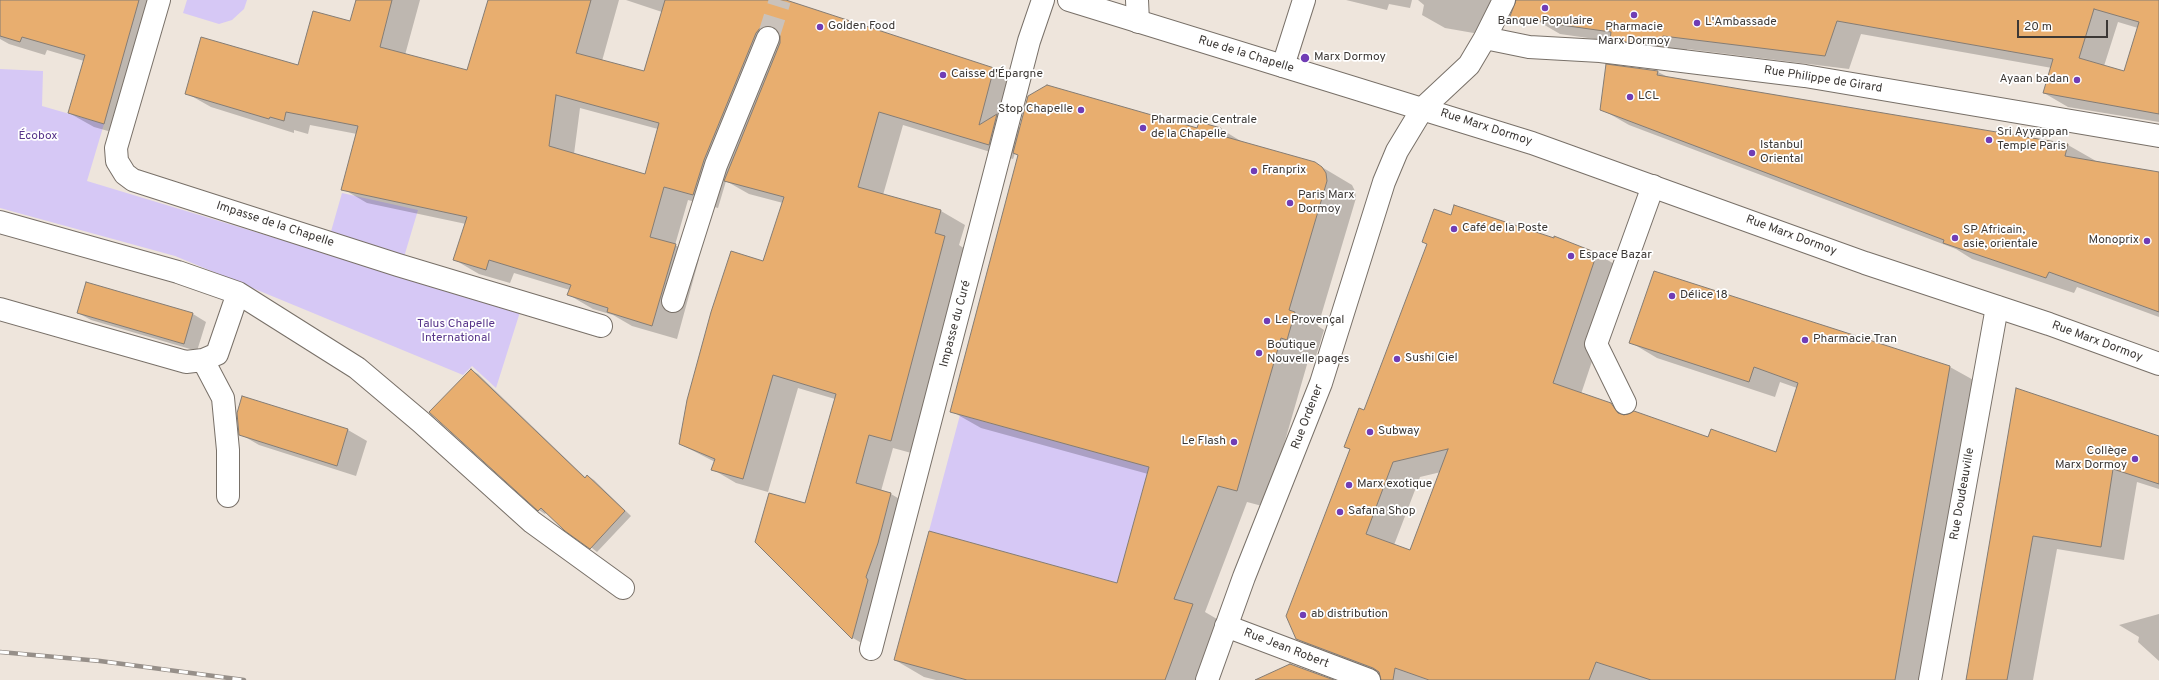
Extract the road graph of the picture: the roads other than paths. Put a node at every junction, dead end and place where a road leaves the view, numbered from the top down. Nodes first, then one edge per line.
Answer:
1 (159, 0) edge
2 (1043, 0) edge
3 (1069, 0) edge
4 (1137, 0) edge
5 (1304, 0) edge
6 (1504, 0) edge
7 (1138, 22) junction
8 (768, 38) tunnel mouth
9 (1485, 38) junction
10 (1283, 66) junction
11 (1423, 108) junction
12 (2159, 136) edge
13 (1653, 186) junction
14 (0, 222) edge
15 (238, 293) junction
16 (673, 301) dead end
17 (1997, 307) junction
18 (0, 309) edge
19 (601, 326) dead end
20 (203, 360) junction
21 (2159, 364) edge
22 (1625, 403) dead end
23 (228, 496) dead end
24 (623, 588) dead end
25 (1226, 626) junction
26 (871, 649) dead end
27 (1207, 680) edge
28 (1369, 680) edge
29 (1930, 680) edge

1 - 19 street, Impasse de la Chapelle
2 - 26 street, Impasse du Curé
3 - 7 street, Rue de la Chapelle
4 - 7 street
5 - 10 street
6 - 9 street, Rue Ordener
7 - 10 street, Rue de la Chapelle
8 - 16 street
9 - 11 street, Rue Ordener
9 - 12 street, Rue Philippe de Girard
10 - 11 street, Rue de la Chapelle
11 - 13 street, Rue Marx Dormoy
11 - 25 street, Rue Ordener
13 - 17 street, Rue Marx Dormoy
13 - 22 street
14 - 15 street
15 - 20 street
15 - 24 street
17 - 21 street, Rue Marx Dormoy
17 - 29 street, Rue Doudeauville
18 - 20 street
20 - 23 street
25 - 27 street, Rue Ordener
25 - 28 street, Rue Jean Robert

